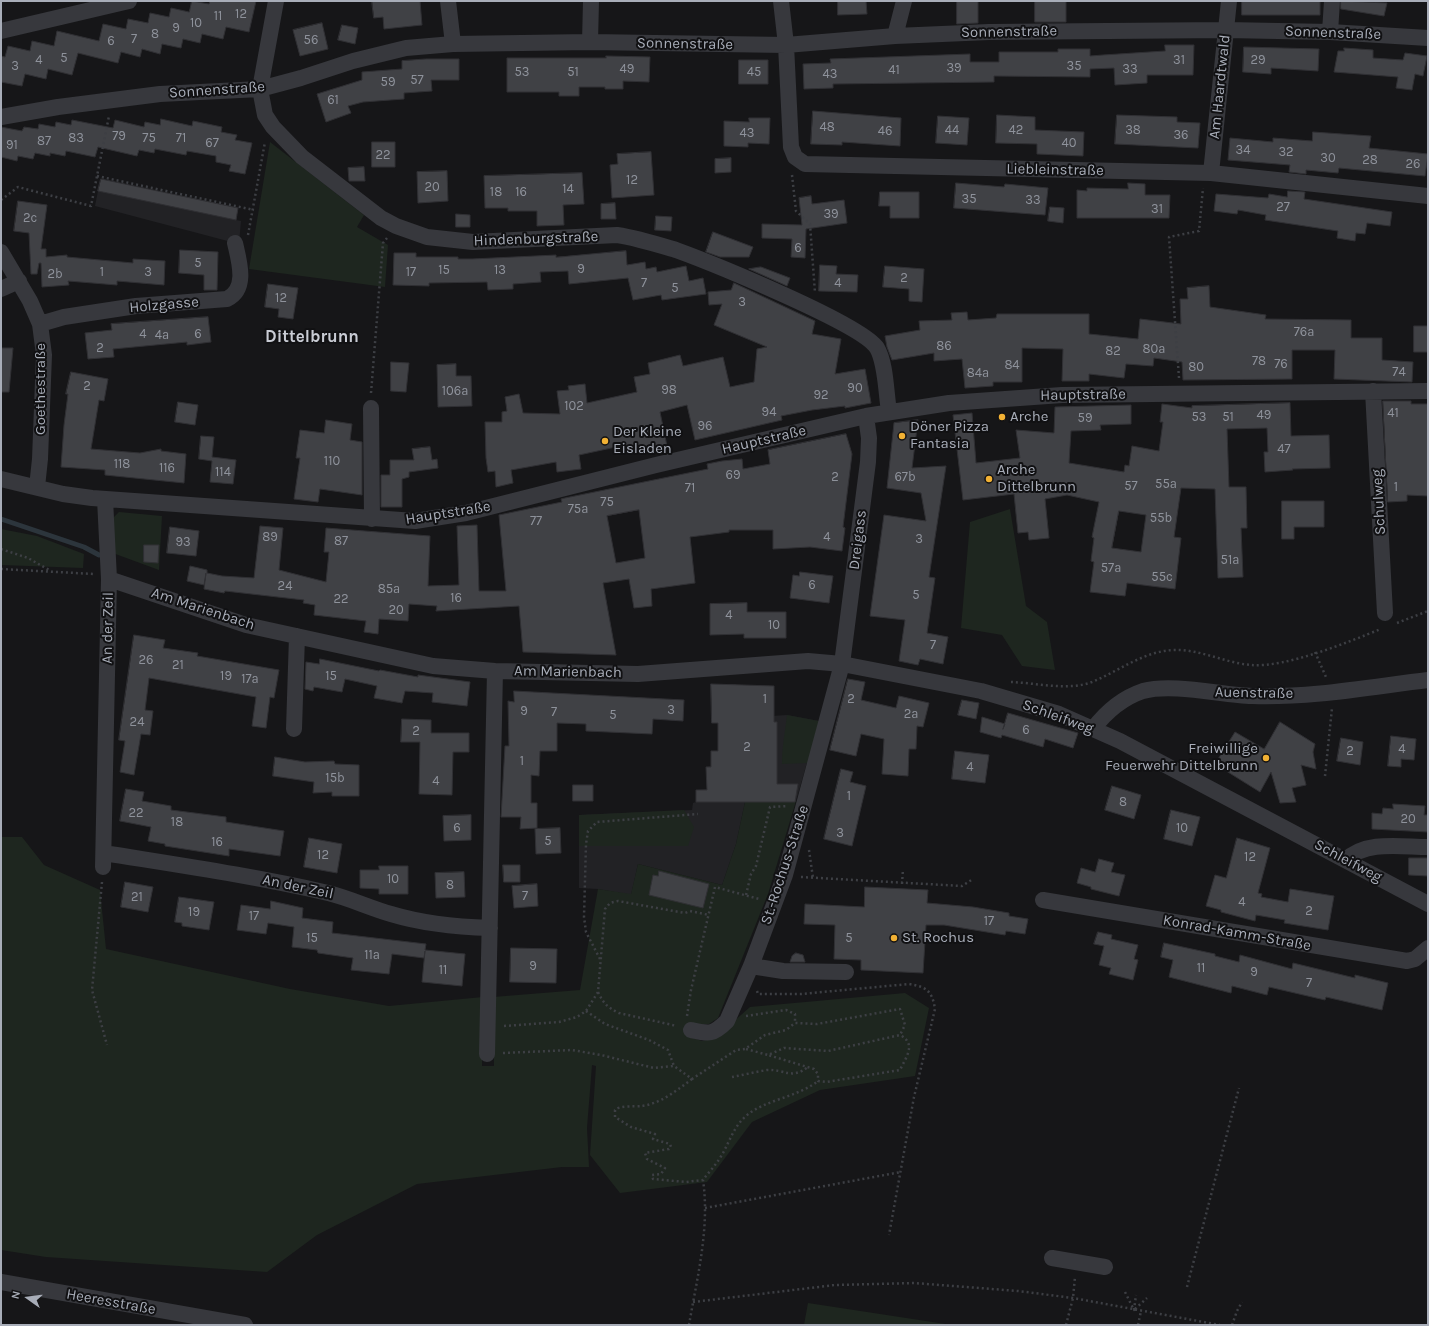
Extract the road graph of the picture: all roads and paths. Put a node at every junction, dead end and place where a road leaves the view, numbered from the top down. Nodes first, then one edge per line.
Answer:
1 (129, 1) edge
2 (276, 1) edge
3 (448, 1) edge
4 (591, 1) edge
5 (781, 1) edge
6 (904, 1) edge
7 (1229, 1) edge
8 (1332, 1) edge
9 (1226, 30) junction
10 (1, 31) edge
11 (1330, 32) junction
12 (894, 36) junction
13 (1428, 38) edge
14 (590, 42) junction
15 (453, 44) junction
16 (786, 45) junction
17 (260, 89) junction
18 (1, 117) edge
19 (109, 118) dead end
20 (273, 127) junction
21 (791, 172) dead end
22 (1208, 173) junction
23 (97, 176) junction
24 (94, 193) junction
25 (98, 195) dead end
26 (1428, 196) edge
27 (1, 200) edge
28 (254, 210) junction
29 (396, 226) junction
30 (236, 249) joint
31 (1, 252) edge
32 (19, 281) junction
33 (1, 289) edge
34 (816, 311) junction
35 (40, 324) junction
36 (371, 386) dead end
37 (1373, 391) junction
38 (1428, 391) edge
39 (1180, 394) junction
40 (371, 408) dead end
41 (889, 411) junction
42 (866, 416) junction
43 (1, 479) edge
44 (37, 487) junction
45 (105, 499) junction
46 (372, 519) junction
47 (1, 549) edge
48 (1, 569) edge
49 (52, 571) junction
50 (110, 579) junction
51 (1428, 611) edge
52 (1388, 622) junction
53 (297, 636) junction
54 (1315, 652) junction
55 (842, 664) junction
56 (494, 671) junction
57 (1428, 680) edge
58 (1004, 682) dead end
59 (1333, 692) junction
60 (294, 729) dead end
61 (1093, 729) junction
62 (1325, 776) dead end
63 (804, 808) junction
64 (698, 814) dead end
65 (1428, 847) edge
66 (103, 860) junction
67 (1346, 860) junction
68 (903, 869) dead end
69 (821, 878) dead end
70 (973, 879) dead end
71 (902, 884) junction
72 (746, 895) junction
73 (1043, 900) dead end
74 (775, 903) junction
75 (1428, 904) edge
76 (709, 915) junction
77 (490, 928) junction
78 (1428, 948) edge
79 (600, 960) junction
80 (751, 966) junction
81 (846, 972) dead end
82 (598, 992) junction
83 (758, 994) dead end
84 (586, 1010) junction
85 (731, 1013) junction
86 (794, 1023) dead end
87 (488, 1028) junction
88 (688, 1029) junction
89 (107, 1045) dead end
90 (745, 1049) dead end
91 (488, 1054) dead end
92 (768, 1055) junction
93 (674, 1066) dead end
94 (809, 1067) junction
95 (732, 1077) dead end
96 (692, 1079) dead end
97 (818, 1081) junction
98 (1239, 1088) dead end
99 (900, 1172) junction
100 (703, 1180) junction
101 (705, 1208) junction
102 (889, 1235) dead end
103 (1052, 1258) dead end
104 (1076, 1262) junction
105 (1105, 1267) dead end
106 (1, 1282) edge
107 (1187, 1287) dead end
108 (1125, 1292) dead end
109 (1136, 1295) dead end
110 (1073, 1298) junction
111 (1147, 1298) dead end
112 (693, 1302) junction
113 (1242, 1302) dead end
114 (1134, 1310) junction
115 (1141, 1311) junction
116 (245, 1325) edge
117 (689, 1325) edge
118 (1066, 1325) edge
119 (1138, 1325) edge
120 (1220, 1325) edge
121 (1232, 1325) edge

1 - 10 street
2 - 17 street, Hindenburgstraße
3 - 15 street
4 - 14 street
5 - 16 street, Liebleinstraße
6 - 12 street
7 - 9 street, Am Haardtwald
8 - 11 street
9 - 11 street, Sonnenstraße
9 - 12 street, Sonnenstraße
9 - 22 street, Am Haardtwald
11 - 13 street, Sonnenstraße
12 - 16 street, Sonnenstraße
14 - 15 street, Sonnenstraße
14 - 16 street, Sonnenstraße
15 - 17 street, Sonnenstraße
16 - 22 street, Liebleinstraße
17 - 18 street, Sonnenstraße
17 - 20 street, Hindenburgstraße
19 - 23 path
20 - 28 path
20 - 29 street, Hindenburgstraße
21 - 34 path
22 - 26 street, Liebleinstraße
22 - 39 path
23 - 24 path
23 - 28 path
24 - 25 path
24 - 27 path
28 - 30 path
29 - 34 street, Hindenburgstraße
29 - 36 path
30 - 35 street, Holzgasse
31 - 32 street, Goethestraße
32 - 33 street
32 - 35 street, Goethestraße
34 - 41 street, Hindenburgstraße
35 - 44 street, Goethestraße
37 - 38 street, Hauptstraße
37 - 39 street, Hauptstraße
37 - 52 street, Schulweg
39 - 41 street, Hauptstraße
40 - 46 street
41 - 42 street, Hauptstraße
42 - 46 street, Hauptstraße
42 - 55 street, Dreigass
43 - 44 street, Hauptstraße
44 - 45 street, Hauptstraße
45 - 46 street, Hauptstraße
45 - 50 street, An der Zeil
47 - 49 path
48 - 49 path
49 - 50 path
50 - 53 street, Am Marienbach
50 - 66 street, An der Zeil
51 - 52 path
52 - 54 path
53 - 56 street, Am Marienbach
53 - 60 street
54 - 58 path
54 - 59 path
55 - 56 street, Am Marienbach
55 - 61 street, Schleifweg
55 - 63 street, St.-Rochus-Straße
56 - 77 street
57 - 59 street, Auenstraße
59 - 61 street, Auenstraße
59 - 62 path
61 - 67 street, Schleifweg
63 - 72 path
63 - 74 street, St.-Rochus-Straße
64 - 79 path
65 - 67 street
66 - 77 street, An der Zeil
66 - 89 path
67 - 75 street, Schleifweg
68 - 71 path
69 - 71 path
70 - 71 path
72 - 74 path
72 - 76 path
73 - 78 street, Konrad-Kamm-Straße
74 - 80 street, St.-Rochus-Straße
76 - 79 path
76 - 88 path
77 - 87 street
79 - 82 path
80 - 81 street
80 - 85 street, St.-Rochus-Straße
82 - 84 path
82 - 88 path
83 - 99 path
84 - 87 path
84 - 93 path
85 - 86 path
85 - 88 street, St.-Rochus-Straße
87 - 91 street
90 - 92 path
92 - 94 path
92 - 97 path
94 - 95 path
94 - 97 path
96 - 100 path
97 - 100 path
98 - 107 path
99 - 101 path
99 - 102 path
100 - 101 path
101 - 112 path
103 - 104 street
104 - 105 street
104 - 110 path
106 - 116 street, Heeresstraße
108 - 114 path
109 - 114 path
110 - 112 path
110 - 114 path
110 - 118 path
111 - 114 path
112 - 117 path
113 - 121 path
114 - 115 path
115 - 119 path
115 - 120 path

